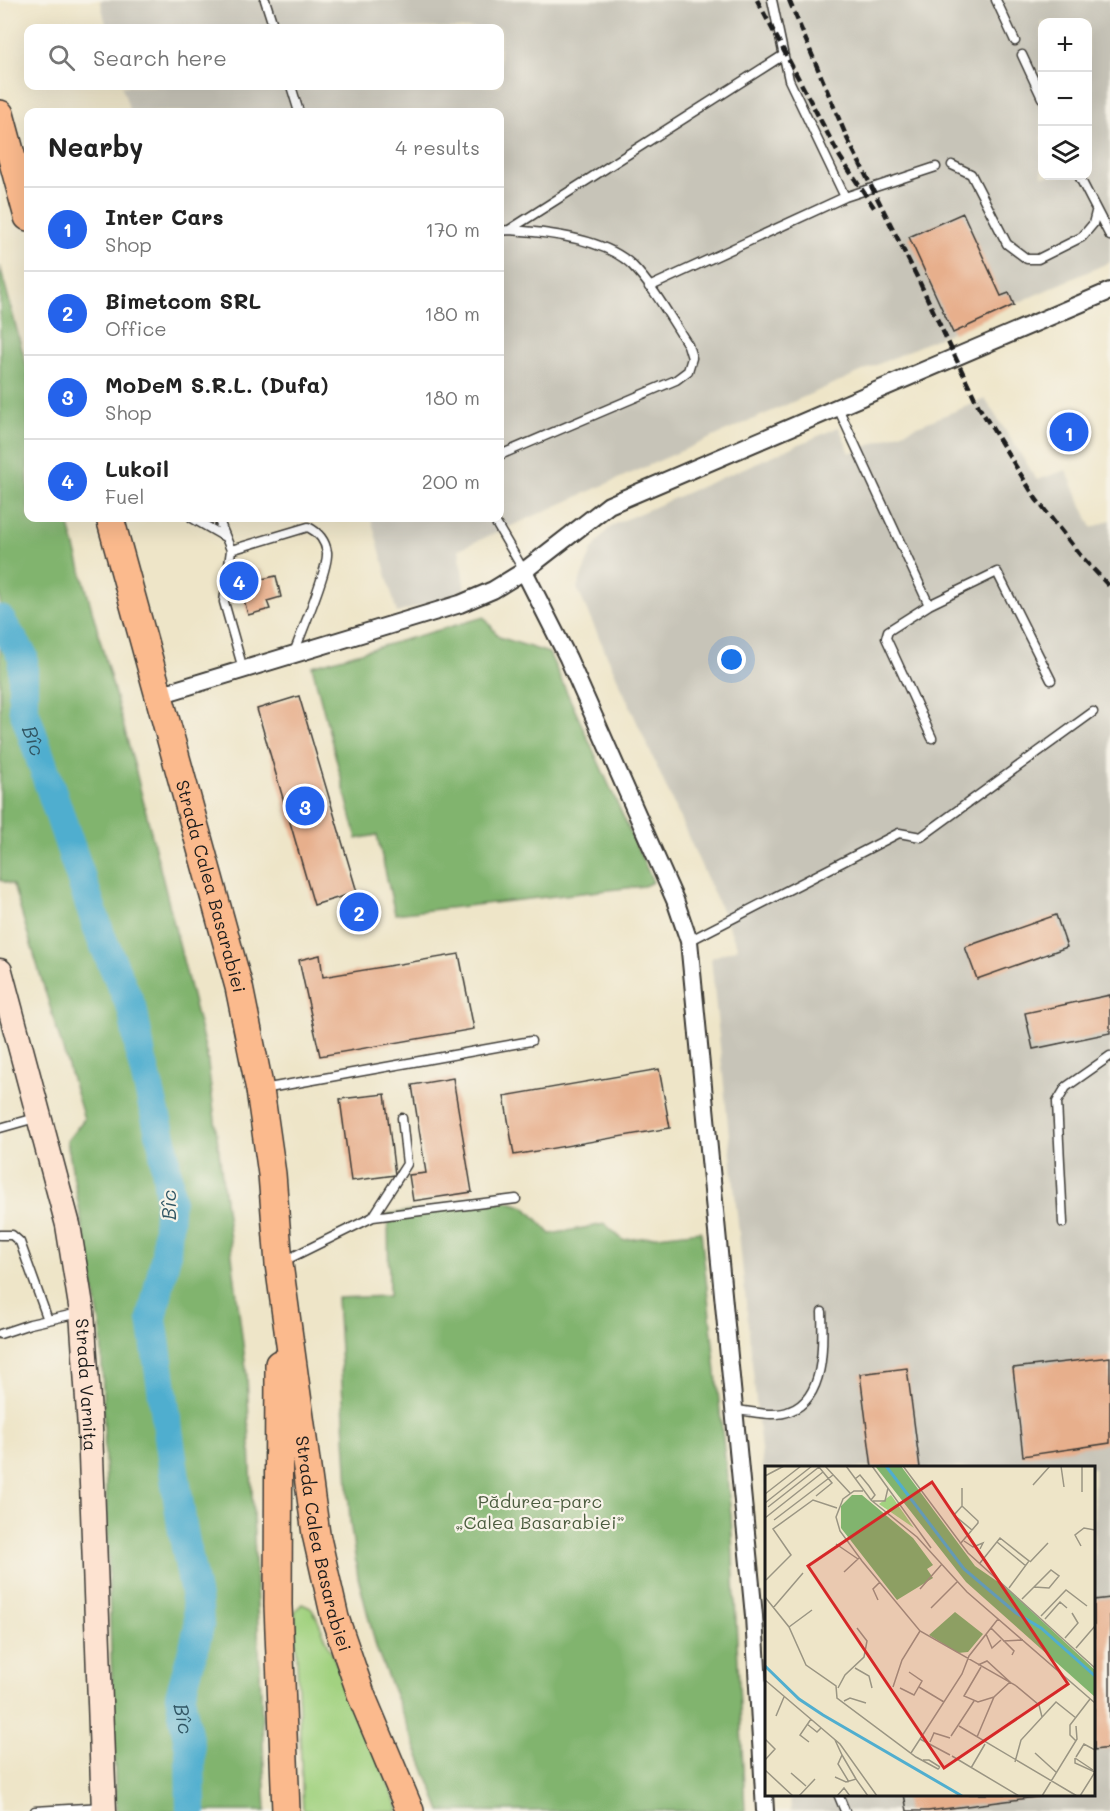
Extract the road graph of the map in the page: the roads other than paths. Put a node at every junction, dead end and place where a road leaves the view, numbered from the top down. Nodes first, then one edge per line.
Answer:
1 (265, 0) edge
2 (772, 0) edge
3 (996, 0) edge
4 (273, 24) edge
5 (1015, 41) dead end
6 (1022, 55) dead end
7 (782, 56) junction
8 (1038, 89) edge
9 (292, 90) edge
10 (298, 108) edge
11 (0, 114) edge
12 (952, 165) dead end
13 (936, 167) dead end
14 (1081, 180) edge
15 (845, 197) junction
16 (24, 203) edge
17 (1096, 212) junction
18 (504, 230) edge
19 (1110, 236) edge
20 (649, 287) junction
21 (1110, 291) edge
22 (837, 408) junction
23 (504, 453) edge
24 (111, 522) edge
25 (199, 522) edge
26 (220, 522) edge
27 (495, 522) edge
28 (226, 537) junction
29 (231, 550) junction
30 (524, 571) junction
31 (929, 605) junction
32 (294, 653) junction
33 (243, 669) junction
34 (1051, 680) dead end
35 (159, 695) junction
36 (1093, 712) dead end
37 (932, 738) dead end
38 (689, 941) junction
39 (0, 971) edge
40 (531, 1041) dead end
41 (1110, 1056) edge
42 (260, 1090) junction
43 (39, 1117) junction
44 (402, 1118) dead end
45 (0, 1128) edge
46 (516, 1199) dead end
47 (373, 1217) junction
48 (1063, 1223) dead end
49 (0, 1234) edge
50 (279, 1264) junction
51 (82, 1312) junction
52 (822, 1312) dead end
53 (48, 1320) junction
54 (0, 1334) edge
55 (735, 1410) junction
56 (762, 1649) edge
57 (839, 1796) edge
58 (104, 1809) edge
59 (35, 1811) edge
60 (286, 1811) edge
61 (410, 1811) edge
62 (765, 1811) edge
63 (845, 1811) edge

1 - 4 lane
2 - 7 lane
3 - 5 lane
6 - 8 lane
7 - 15 lane
7 - 18 lane
9 - 10 lane
11 - 16 main road
12 - 17 lane
13 - 15 lane
14 - 17 lane
15 - 20 lane
17 - 19 lane
18 - 20 lane
20 - 23 lane
21 - 22 street
22 - 30 street
22 - 31 lane
24 - 35 main road, Strada Calea Basarabiei
25 - 28 lane
26 - 28 lane
27 - 30 lane
28 - 29 lane
29 - 32 lane
29 - 33 lane
30 - 32 street
30 - 38 street
31 - 34 lane
31 - 37 lane
32 - 33 street
33 - 35 street
35 - 42 main road, Strada Calea Basarabiei
36 - 38 lane
38 - 55 street
39 - 43 street, Strada Varnița
40 - 42 lane
41 - 48 lane
42 - 50 main road, Strada Calea Basarabiei
43 - 45 lane
43 - 51 street, Strada Varnița
44 - 47 lane
46 - 47 lane
47 - 50 lane
49 - 53 lane
50 - 60 main road, Strada Calea Basarabiei
50 - 61 main road, Strada Calea Basarabiei
51 - 53 lane
51 - 58 street, Strada Varnița
52 - 55 lane
53 - 54 lane
55 - 56 street
56 - 62 street
57 - 63 lane
58 - 59 lane

